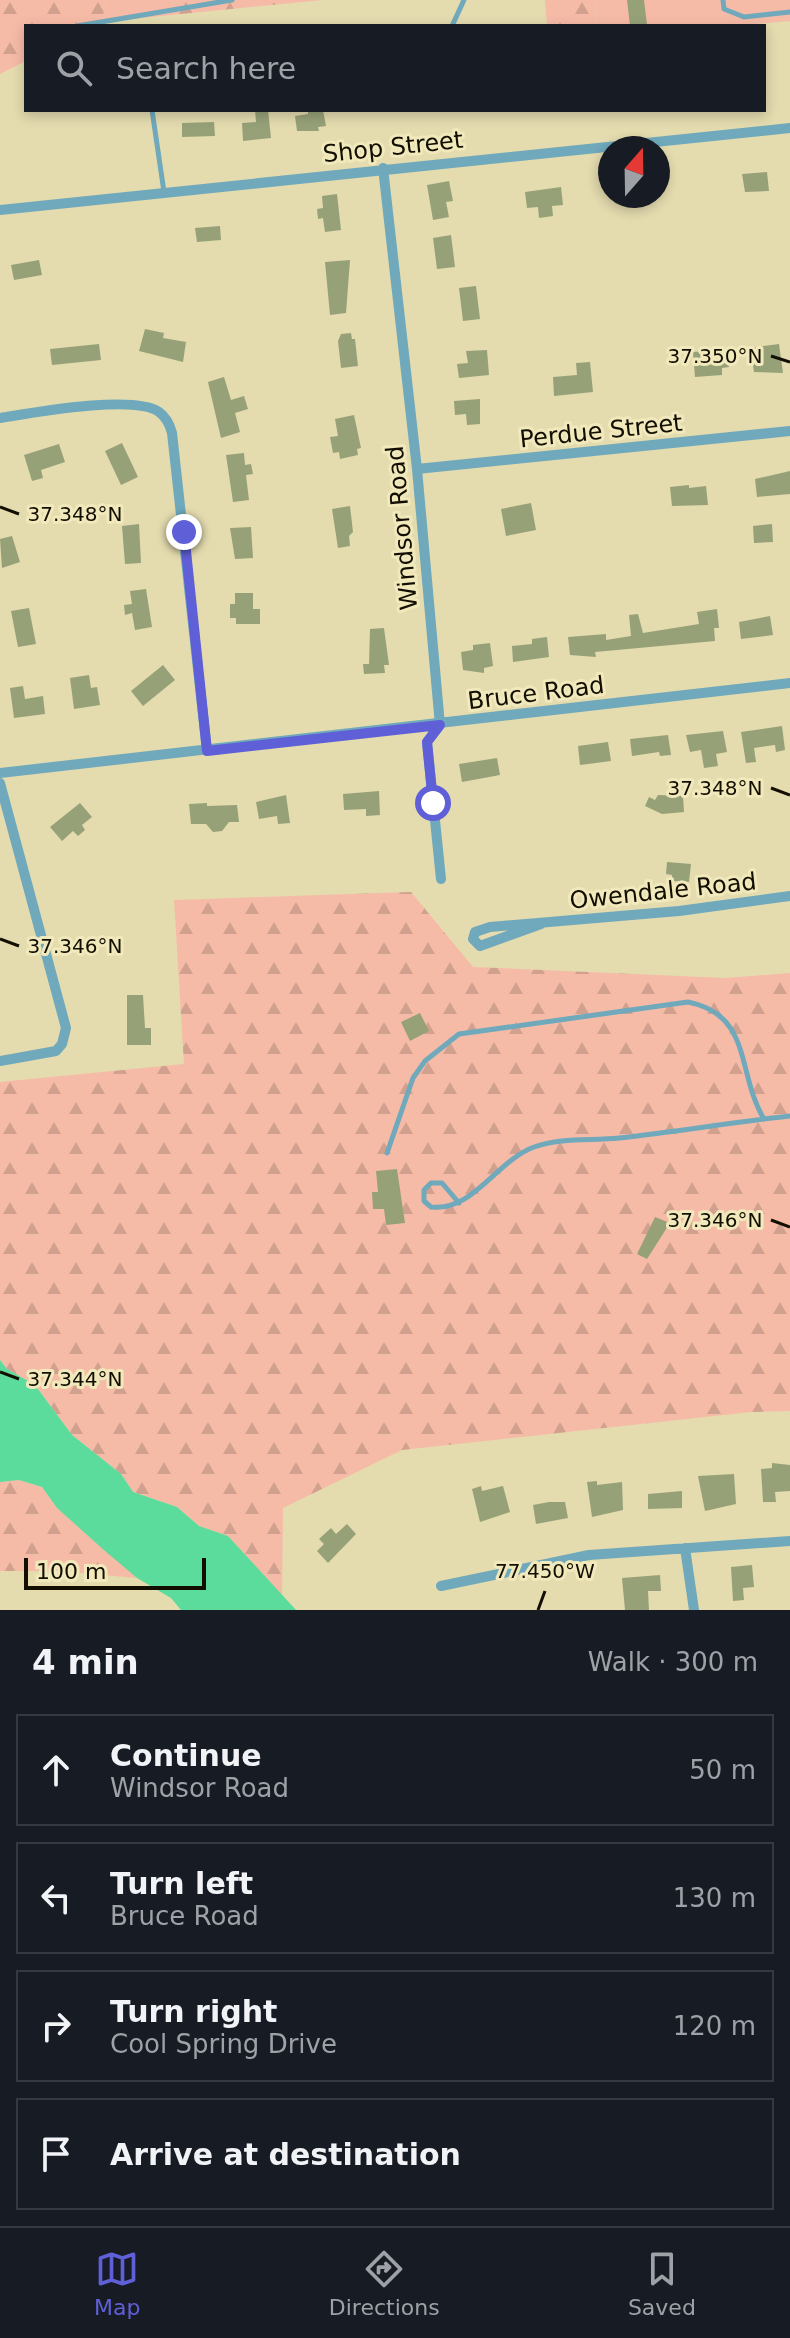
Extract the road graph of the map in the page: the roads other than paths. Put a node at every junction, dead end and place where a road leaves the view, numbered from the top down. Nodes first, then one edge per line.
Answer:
1 (232, 0) edge
2 (464, 0) edge
3 (723, 0) edge
4 (790, 12) edge
5 (89, 24) edge
6 (453, 24) edge
7 (152, 112) edge
8 (790, 128) edge
9 (383, 168) junction
10 (164, 192) junction
11 (0, 210) edge
12 (0, 418) edge
13 (790, 431) edge
14 (417, 469) junction
15 (790, 683) edge
16 (440, 725) junction
17 (207, 751) junction
18 (0, 773) edge
19 (0, 783) edge
20 (441, 879) dead end
21 (790, 896) edge
22 (541, 924) junction
23 (0, 1061) edge
24 (790, 1116) edge
25 (764, 1119) junction
26 (387, 1153) dead end
27 (459, 1203) junction
28 (790, 1541) edge
29 (685, 1548) junction
30 (441, 1586) dead end
31 (694, 1610) edge

1 - 5 lane
2 - 6 lane
3 - 4 lane
7 - 10 lane
8 - 9 street, Shop Street
9 - 10 street, Shop Street
9 - 14 street, Windsor Road
10 - 11 street, Shop Street
12 - 17 street
13 - 14 street, Perdue Street
14 - 16 street, Windsor Road
15 - 16 street, Bruce Road
16 - 17 street, Bruce Road
16 - 20 street, Windsor Road
17 - 18 street, Bruce Road
19 - 23 street
21 - 22 street, Owendale Road
22 - 22 street, Owendale Road
24 - 25 lane
25 - 26 lane
25 - 27 lane
27 - 27 lane
28 - 29 street
29 - 30 street
29 - 31 street

